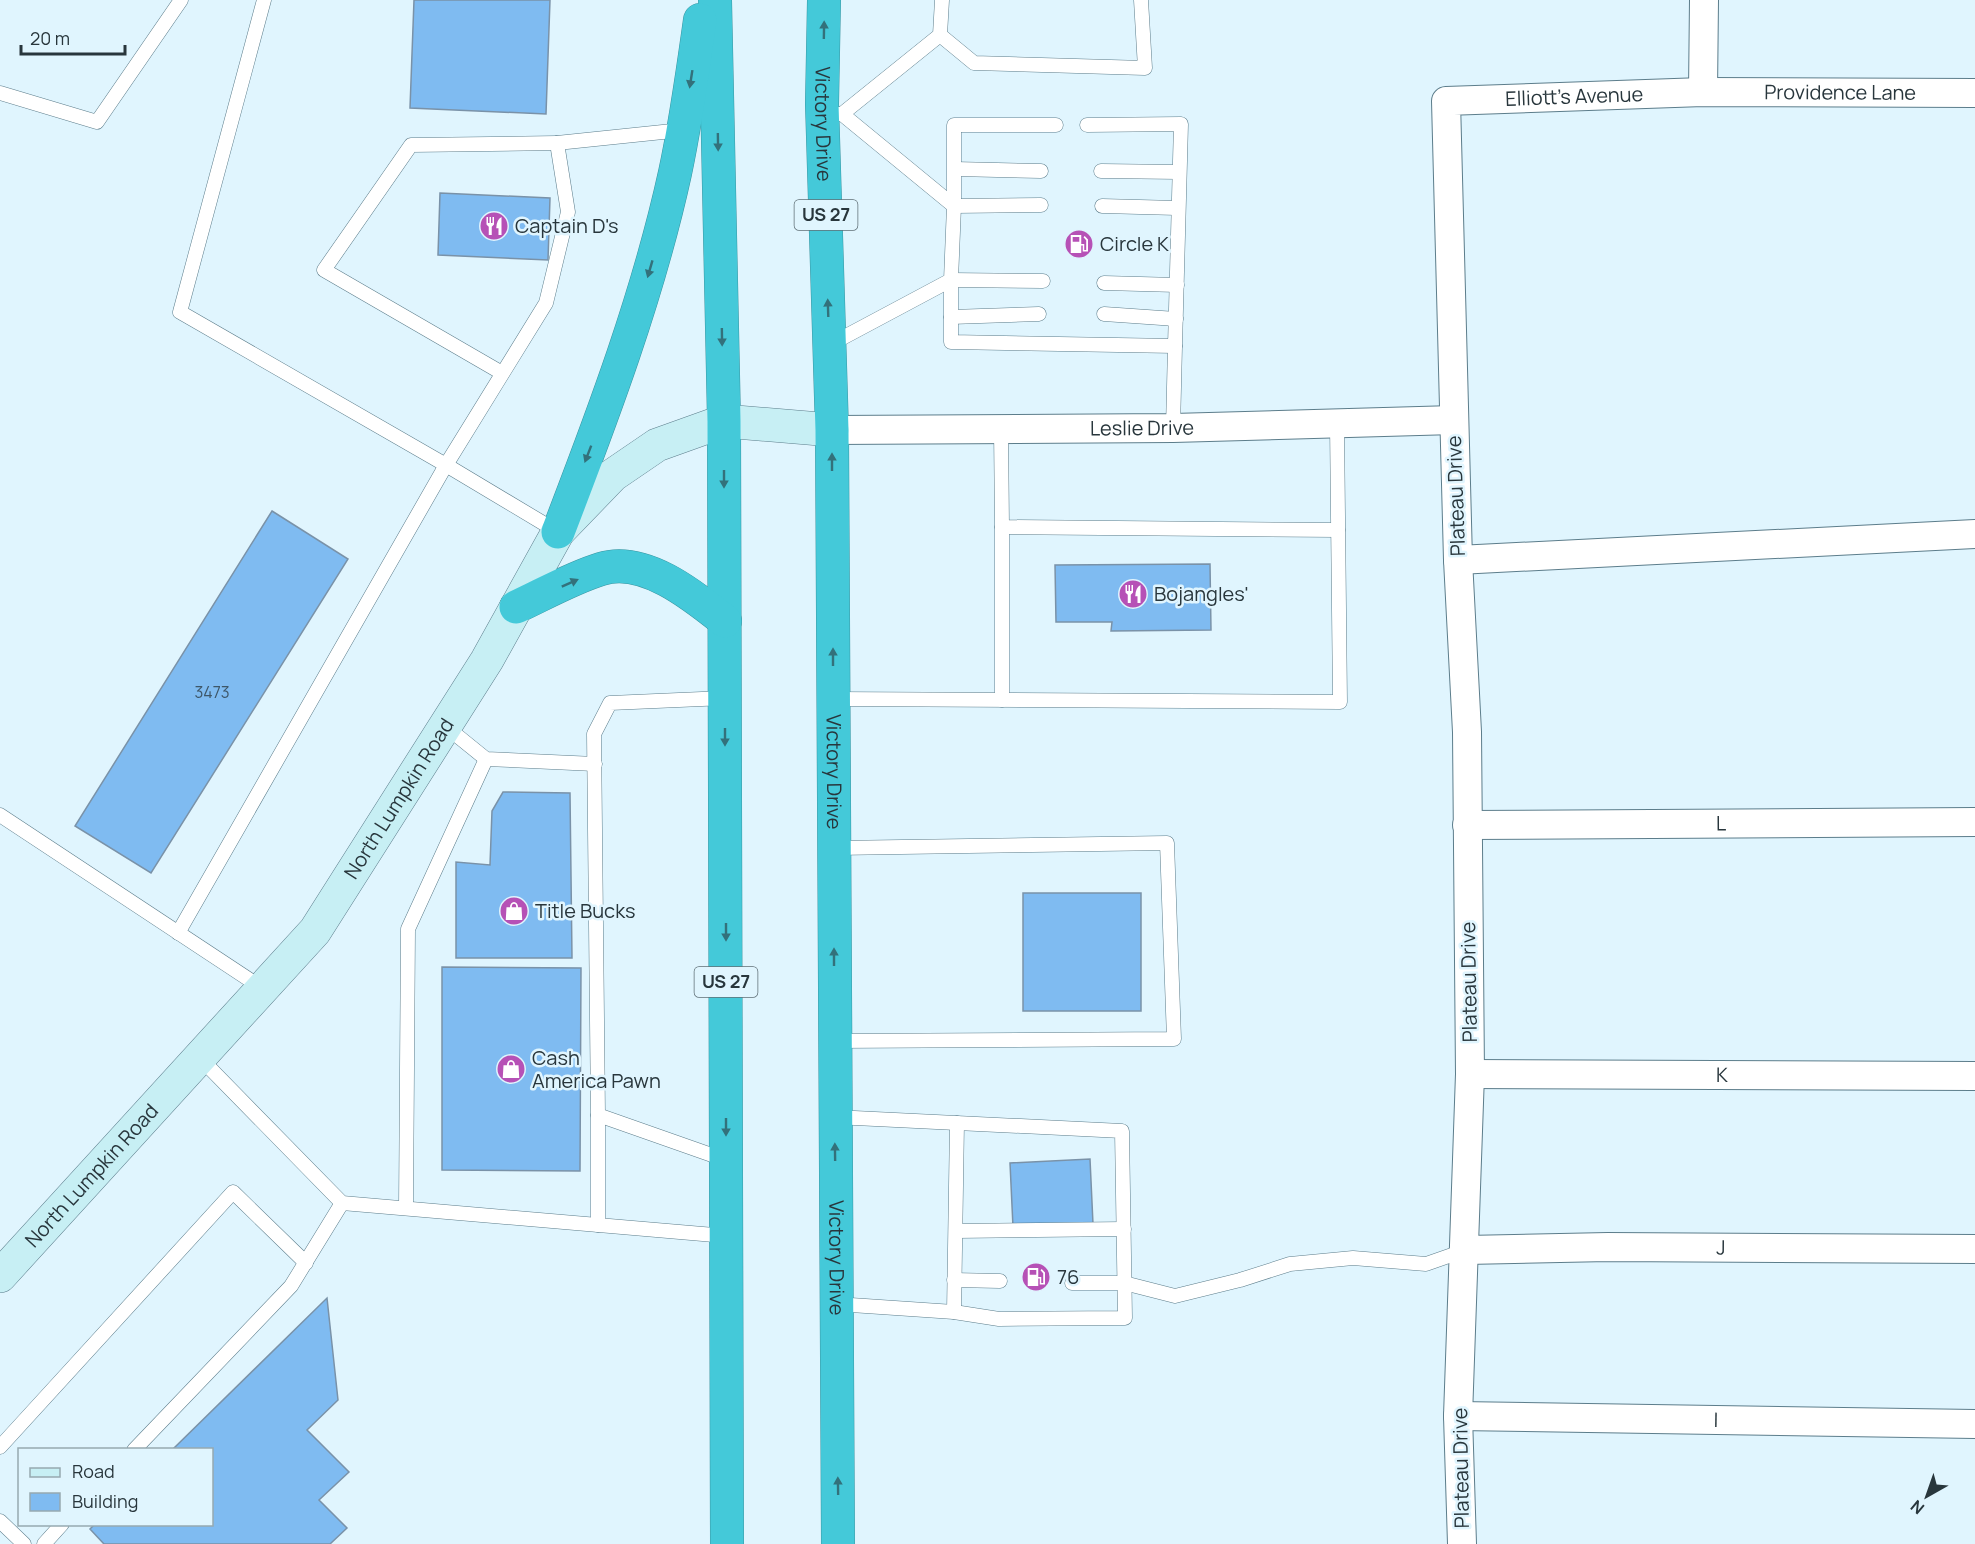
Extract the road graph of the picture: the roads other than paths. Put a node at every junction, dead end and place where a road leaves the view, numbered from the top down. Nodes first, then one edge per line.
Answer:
1 (181, 0) edge
2 (264, 0) edge
3 (703, 0) edge
4 (715, 0) edge
5 (824, 0) edge
6 (942, 0) edge
7 (1141, 0) edge
8 (1704, 0) edge
9 (940, 35) junction
10 (1703, 92) junction
11 (0, 93) edge
12 (1975, 93) edge
13 (1446, 101) joint
14 (832, 114) junction
15 (1056, 125) dead end
16 (1087, 125) dead end
17 (682, 130) junction
18 (557, 144) junction
19 (954, 169) junction
20 (1041, 171) dead end
21 (1101, 171) dead end
22 (1179, 172) junction
23 (1041, 205) dead end
24 (954, 206) junction
25 (1102, 206) dead end
26 (1177, 207) junction
27 (951, 280) junction
28 (1043, 281) dead end
29 (1104, 283) dead end
30 (1177, 285) junction
31 (1039, 314) dead end
32 (1104, 314) dead end
33 (951, 316) junction
34 (1176, 319) junction
35 (829, 345) junction
36 (1175, 346) junction
37 (501, 374) junction
38 (1454, 420) junction
39 (724, 421) junction
40 (1337, 424) junction
41 (1001, 428) junction
42 (1173, 428) junction
43 (832, 430) junction
44 (446, 465) junction
45 (1002, 527) junction
46 (1338, 530) junction
47 (558, 532) junction
48 (1975, 534) edge
49 (1458, 560) junction
50 (516, 607) junction
51 (725, 621) junction
52 (725, 698) junction
53 (833, 699) junction
54 (1002, 700) junction
55 (444, 724) junction
56 (486, 759) junction
57 (595, 764) junction
58 (0, 815) edge
59 (1975, 822) edge
60 (1467, 825) junction
61 (834, 848) junction
62 (178, 933) junction
63 (262, 988) junction
64 (834, 1041) junction
65 (199, 1057) junction
66 (1470, 1074) junction
67 (1975, 1076) edge
68 (598, 1115) junction
69 (834, 1117) junction
70 (957, 1123) junction
71 (726, 1160) junction
72 (342, 1203) junction
73 (406, 1208) junction
74 (598, 1225) junction
75 (1124, 1229) junction
76 (956, 1231) junction
77 (726, 1236) junction
78 (1975, 1249) edge
79 (1466, 1250) junction
80 (306, 1263) junction
81 (0, 1276) edge
82 (954, 1280) junction
83 (1000, 1281) dead end
84 (1072, 1283) dead end
85 (1124, 1283) junction
86 (836, 1304) junction
87 (954, 1312) junction
88 (1458, 1416) junction
89 (1975, 1424) edge
90 (0, 1447) edge
91 (135, 1448) edge
92 (0, 1521) edge
93 (60, 1526) edge
94 (24, 1544) edge
95 (44, 1544) edge
96 (727, 1544) edge
97 (838, 1544) edge
98 (1462, 1544) edge

1 - 11 lane
2 - 44 lane
3 -> 17 highway
4 -> 39 highway, US 27
14 -> 5 highway, Victory Drive / US 27
6 - 9 lane
7 - 9 lane
8 - 10 street
9 - 14 lane
10 - 12 street, Providence Lane
10 - 13 street, Elliott's Avenue
13 - 38 street, Plateau Drive
14 - 24 lane
35 -> 14 highway, Victory Drive / US 27
15 - 19 lane
16 - 22 lane
17 - 18 lane
17 -> 47 highway
18 - 37 lane
18 - 37 lane
19 - 20 lane
19 - 24 lane
21 - 22 lane
22 - 26 lane
23 - 24 lane
24 - 27 lane
25 - 26 lane
26 - 30 lane
27 - 28 lane
27 - 33 lane
27 - 35 lane
29 - 30 lane
30 - 34 lane
31 - 33 lane
32 - 34 lane
33 - 36 lane
34 - 36 lane
35 - 43 highway, Victory Drive / US 27
36 - 42 lane
37 - 44 lane
38 - 40 street, Leslie Drive
38 - 49 street, Plateau Drive
39 - 43 street, North Lumpkin Road
39 - 47 street, North Lumpkin Road
39 -> 51 highway, US 27
40 - 42 street, Leslie Drive
40 - 46 lane
41 - 42 street, Leslie Drive
41 - 43 street, Leslie Drive
41 - 45 lane
53 -> 43 highway, Victory Drive / US 27
44 - 47 lane
44 - 62 lane
45 - 46 lane
45 - 54 lane
46 - 54 lane
47 - 50 street, North Lumpkin Road
48 - 49 street
49 - 60 street, Plateau Drive
50 -> 51 highway
50 - 55 street, North Lumpkin Road
51 - 52 highway, US 27
52 - 57 lane
52 -> 71 highway, US 27
53 - 54 lane
53 - 61 highway, Victory Drive / US 27
55 - 56 lane
55 - 63 street, North Lumpkin Road
56 - 57 lane
56 - 73 lane
57 - 68 lane
58 - 62 lane
59 - 60 street, L
60 - 66 street, Plateau Drive
64 -> 61 highway, Victory Drive / US 27
61 - 64 lane
62 - 63 lane
63 - 65 street, North Lumpkin Road
64 - 69 highway, Victory Drive / US 27
65 - 72 lane
65 - 81 street, North Lumpkin Road
66 - 67 street, K
66 - 79 street, Plateau Drive
68 - 71 lane
68 - 74 lane
69 - 70 lane
86 -> 69 highway, Victory Drive / US 27
70 - 75 lane
70 - 76 lane
71 - 77 highway, US 27
72 - 73 lane
72 - 80 lane
73 - 74 lane
74 - 77 lane
75 - 76 lane
75 - 85 lane
76 - 82 lane
77 - 96 highway, US 27
78 - 79 street, J
79 - 85 lane
79 - 88 street, Plateau Drive
80 - 90 lane
80 - 91 lane
82 - 83 lane
82 - 87 lane
84 - 85 lane
85 - 87 lane
86 - 87 lane
97 -> 86 highway, Victory Drive / US 27
88 - 89 street, I
88 - 98 street, Plateau Drive
92 - 94 lane
93 - 95 lane

